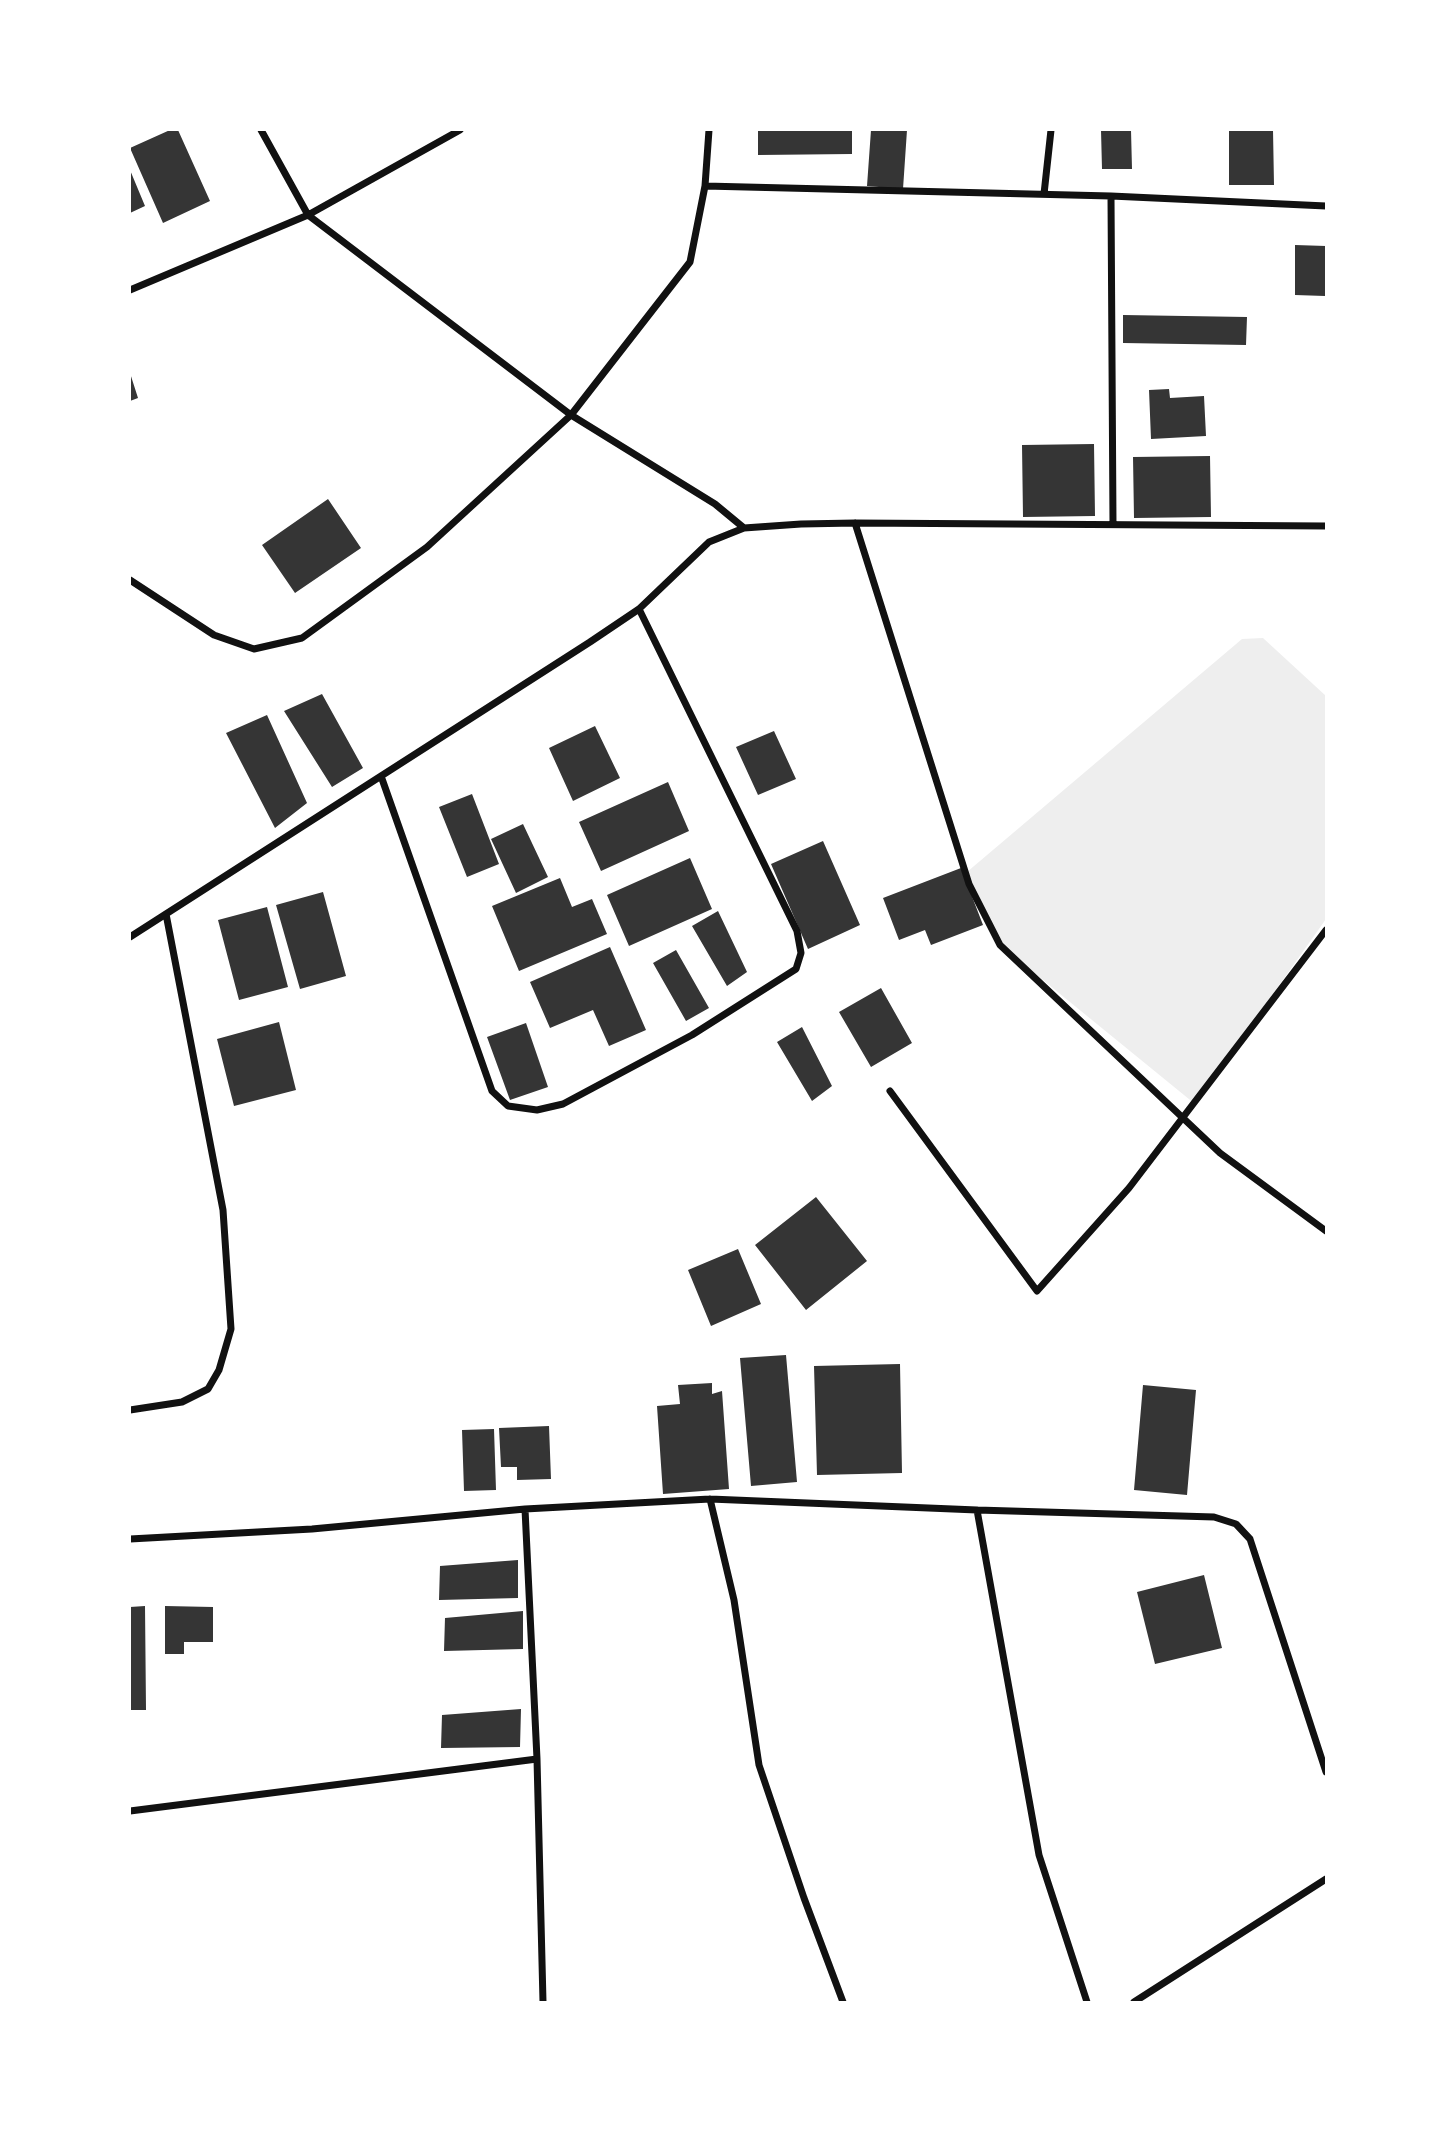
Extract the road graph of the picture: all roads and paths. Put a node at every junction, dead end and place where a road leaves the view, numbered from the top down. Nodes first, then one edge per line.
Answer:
1 (261, 130) edge
2 (460, 130) edge
3 (709, 130) edge
4 (1051, 130) edge
5 (705, 186) junction
6 (1044, 194) junction
7 (1111, 196) junction
8 (1326, 206) edge
9 (308, 215) junction
10 (130, 290) edge
11 (571, 415) junction
12 (855, 523) junction
13 (1112, 524) junction
14 (1326, 526) edge
15 (744, 528) junction
16 (130, 580) edge
17 (639, 609) junction
18 (381, 776) junction
19 (166, 914) junction
20 (1326, 930) edge
21 (130, 937) edge
22 (890, 1091) dead end
23 (1183, 1119) junction
24 (1326, 1231) edge
25 (130, 1410) edge
26 (710, 1499) junction
27 (526, 1509) junction
28 (977, 1510) junction
29 (130, 1539) edge
30 (537, 1759) junction
31 (1326, 1772) edge
32 (130, 1811) edge
33 (1326, 1879) edge
34 (543, 2003) edge
35 (843, 2003) edge
36 (1087, 2003) edge
37 (1134, 2003) edge

1 - 9 street
2 - 9 street
3 - 5 street
4 - 6 street
5 - 6 street
5 - 11 street
6 - 7 street
7 - 8 street
7 - 13 street
9 - 10 street
9 - 11 street
11 - 15 street
11 - 16 street
12 - 13 street
12 - 15 street
12 - 23 street
13 - 14 street
15 - 17 street
17 - 18 street
17 - 18 street
18 - 19 street
19 - 21 street
19 - 25 street
20 - 23 street
22 - 23 street
23 - 24 street
26 - 27 street
26 - 28 street
26 - 35 street
27 - 29 street
27 - 30 street
28 - 31 street
28 - 36 street
30 - 32 street
30 - 34 street
33 - 37 street

